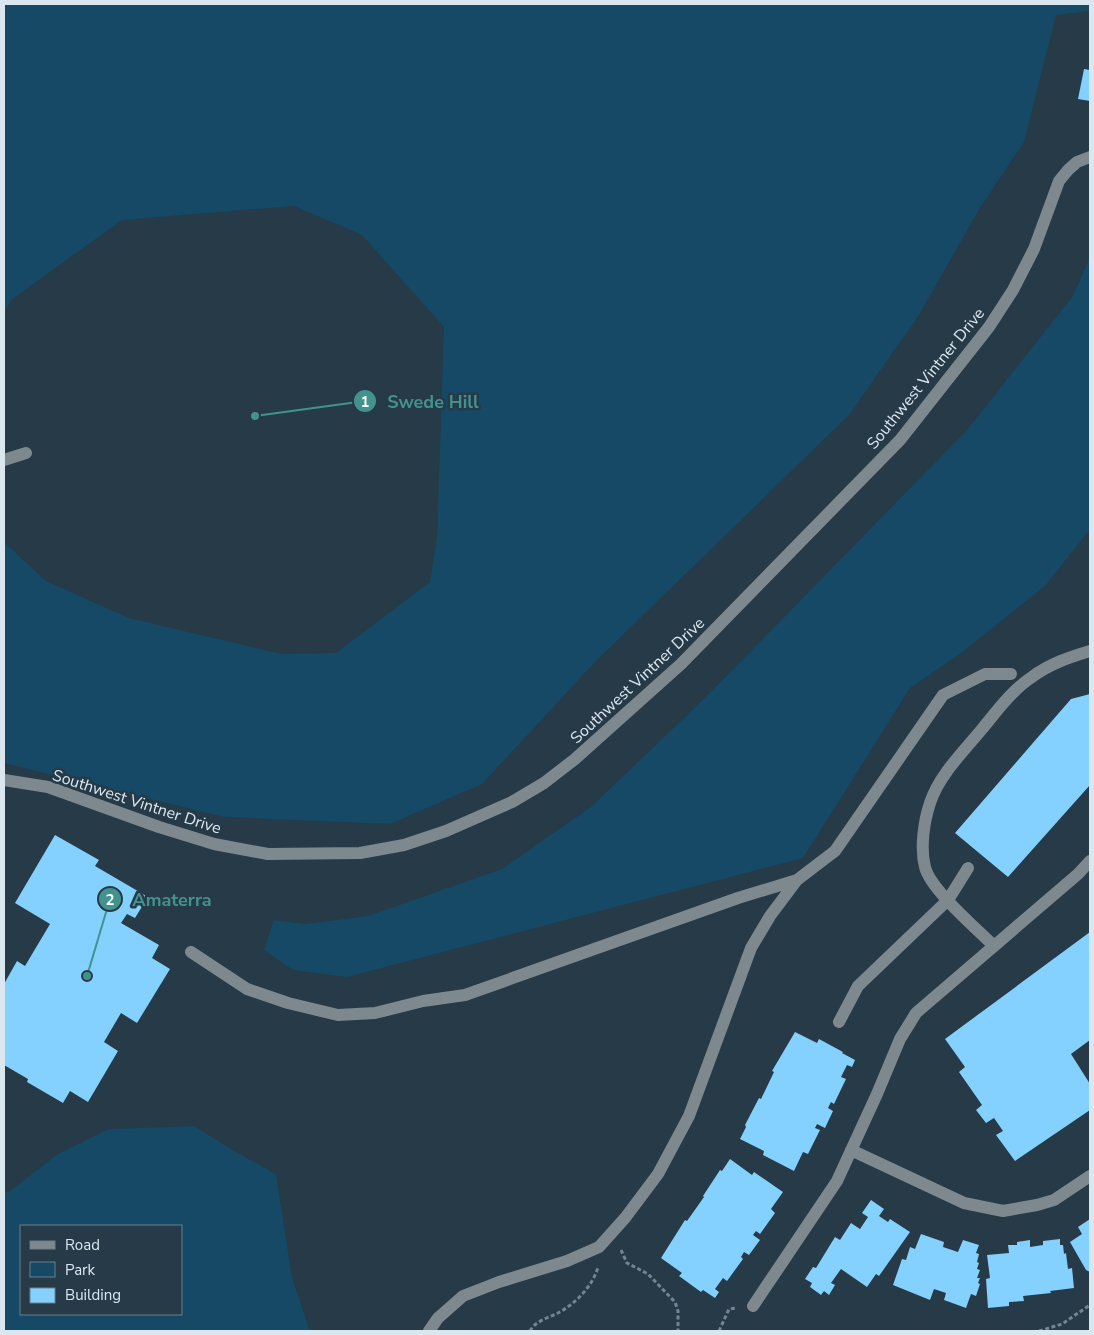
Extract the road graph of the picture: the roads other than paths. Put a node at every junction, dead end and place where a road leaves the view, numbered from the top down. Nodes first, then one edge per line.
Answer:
1 (1090, 157) edge
2 (26, 453) dead end
3 (4, 460) edge
4 (1090, 651) edge
5 (1011, 674) dead end
6 (4, 780) edge
7 (1090, 861) edge
8 (968, 868) dead end
9 (797, 880) junction
10 (948, 900) junction
11 (994, 946) junction
12 (191, 952) dead end
13 (840, 1022) dead end
14 (851, 1150) junction
15 (1090, 1176) edge
16 (754, 1306) road end
17 (429, 1331) edge

1 - 6 street, Southwest Vintner Drive
2 - 3 street
4 - 10 street
5 - 9 street
7 - 11 street
8 - 10 street
9 - 12 street
9 - 17 street
10 - 11 street
10 - 13 street
11 - 14 street
14 - 15 street
14 - 16 street

